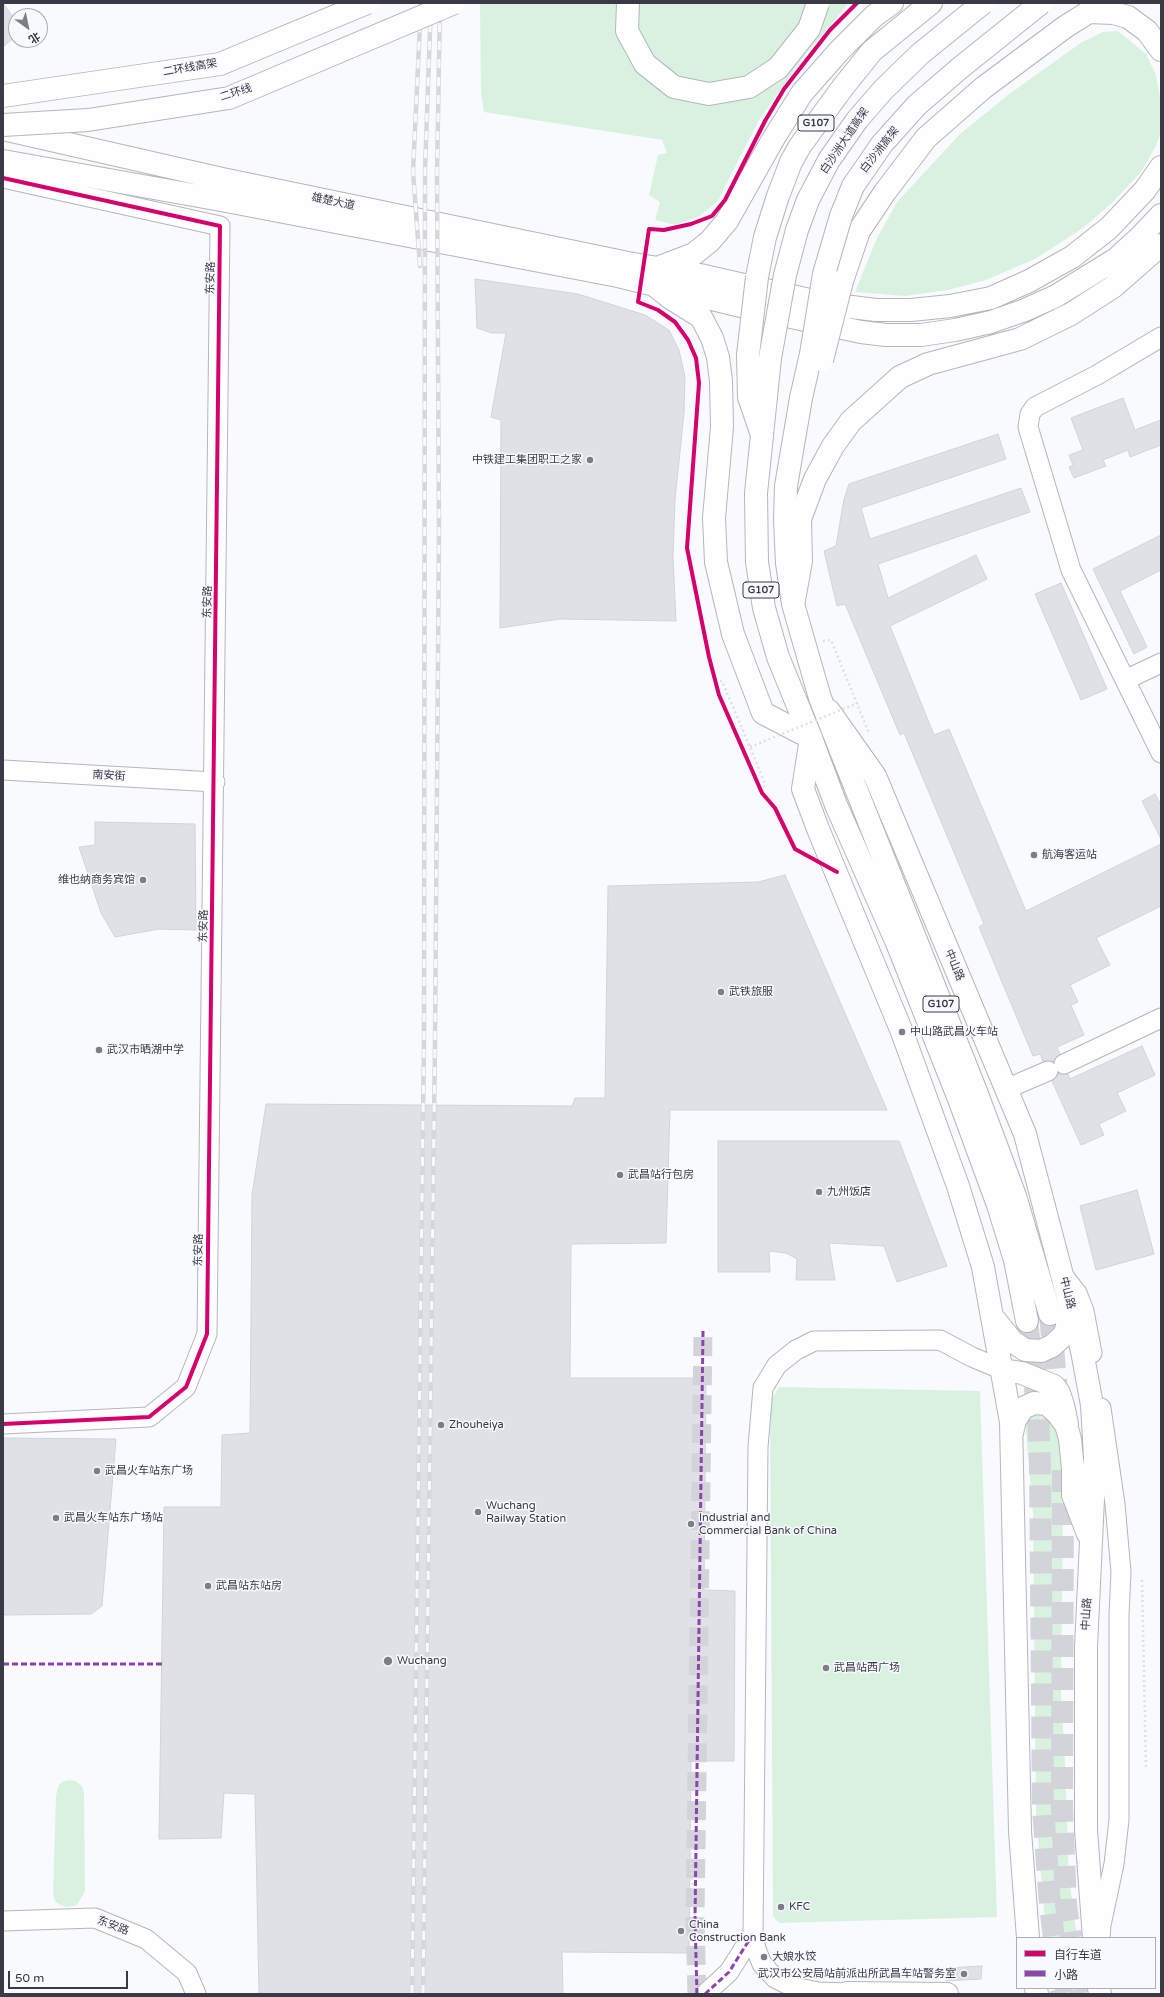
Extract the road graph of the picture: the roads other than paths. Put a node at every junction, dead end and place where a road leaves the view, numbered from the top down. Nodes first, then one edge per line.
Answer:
1 (367, 3) edge
2 (454, 3) edge
3 (628, 3) edge
4 (818, 3) edge
5 (892, 3) edge
6 (931, 3) edge
7 (983, 3) edge
8 (1040, 5) edge
9 (1096, 7) edge
10 (1161, 50) edge
11 (3, 96) edge
12 (3, 125) edge
13 (3, 129) edge
14 (3, 161) edge
15 (1161, 167) edge
16 (3, 178) edge
17 (1161, 214) edge
18 (1161, 245) edge
19 (658, 274) junction
20 (1161, 337) edge
21 (817, 357) junction
22 (762, 435) junction
23 (793, 604) junction
24 (1161, 663) edge
25 (1125, 680) junction
26 (820, 698) junction
27 (811, 738) junction
28 (1161, 753) edge
29 (3, 770) edge
30 (215, 782) junction
31 (1161, 1018) edge
32 (1006, 1089) junction
33 (1062, 1273) junction
34 (1069, 1300) junction
35 (992, 1313) junction
36 (1050, 1314) tunnel mouth
37 (1027, 1321) tunnel mouth
38 (1003, 1370) junction
39 (3, 1424) edge
40 (1012, 1433) junction
41 (1070, 1439) junction
42 (1091, 1542) junction
43 (3, 1921) edge
44 (753, 1934) junction
45 (1028, 1937) edge
46 (1094, 1937) edge
47 (1100, 1937) edge
48 (847, 1993) edge
49 (196, 1994) edge
50 (705, 1994) edge
51 (947, 1994) edge

1 - 11 main road, 二环线高架, bridge
2 - 12 main road, 二环线, bridge
3 - 4 main road, bridge
5 - 19 main road
6 - 22 main road, G107, bridge
7 - 22 main road, 白沙洲大道高架, bridge
8 - 21 main road, 白沙洲高架, bridge
9 - 10 main road
9 - 21 main road, bridge
13 - 19 main road, 雄楚大道
14 - 19 main road, 雄楚大道
15 - 19 main road
16 - 30 street, 东安路
17 - 19 main road
18 - 23 main road
19 - 27 main road
20 - 25 street
21 - 23 main road, G107
22 - 27 main road, G107
23 - 26 main road, G107
24 - 25 street
25 - 28 street
26 - 32 main road, 中山路
26 - 36 main road, G107
27 - 35 main road
27 - 37 main road, G107
29 - 30 street, 南安街
30 - 39 street, 东安路
31 - 32 street
32 - 33 main road, 中山路
33 - 34 main road, 中山路
33 - 47 street
34 - 35 main road
34 - 42 main road, 中山路
35 - 38 main road
38 - 40 main road
38 - 41 main road
38 - 44 street
40 - 41 main road
40 - 45 main road
41 - 42 main road
42 - 46 main road, 中山路
43 - 49 street, 东安路
44 - 48 street
44 - 50 street
48 - 51 main road

